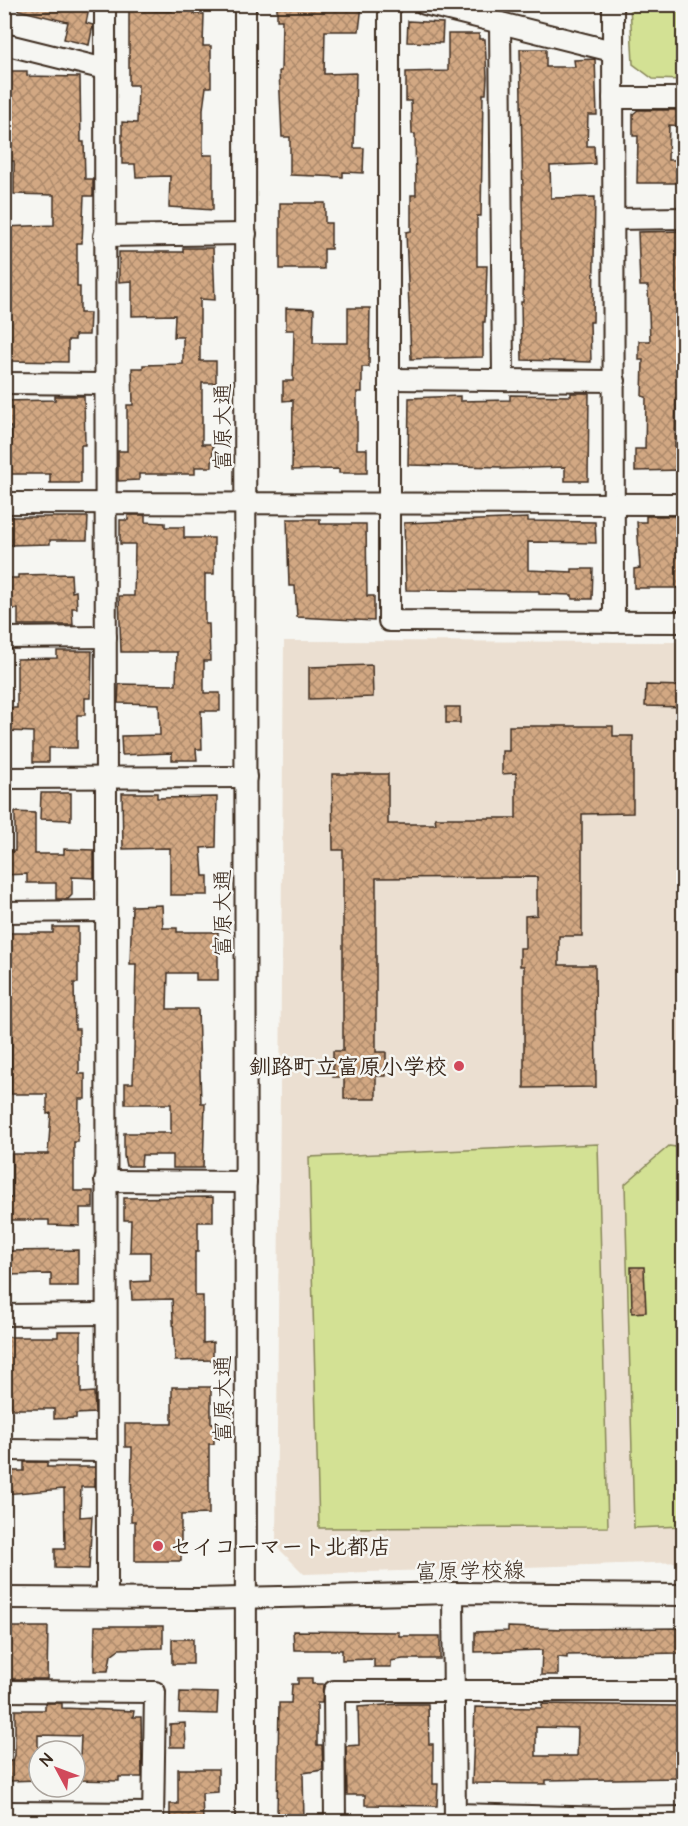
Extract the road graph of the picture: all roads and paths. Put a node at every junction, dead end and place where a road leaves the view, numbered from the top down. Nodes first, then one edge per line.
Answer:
1 (105, 4) edge
2 (245, 4) edge
3 (389, 4) edge
4 (425, 4) edge
5 (613, 4) edge
6 (500, 23) junction
7 (4, 44) edge
8 (612, 51) junction
9 (105, 69) junction
10 (613, 98) junction
11 (684, 98) edge
12 (684, 218) edge
13 (614, 219) junction
14 (246, 234) junction
15 (104, 236) junction
16 (503, 378) junction
17 (390, 379) junction
18 (615, 381) junction
19 (4, 383) edge
20 (105, 384) junction
21 (390, 502) junction
22 (4, 503) edge
23 (105, 503) junction
24 (246, 503) junction
25 (614, 503) junction
26 (684, 504) edge
27 (614, 622) junction
28 (684, 622) edge
29 (106, 637) junction
30 (4, 638) edge
31 (246, 777) junction
32 (4, 778) edge
33 (105, 778) junction
34 (106, 911) junction
35 (4, 912) edge
36 (105, 1181) junction
37 (246, 1182) junction
38 (104, 1314) junction
39 (4, 1315) edge
40 (4, 1450) edge
41 (106, 1451) junction
42 (453, 1593) junction
43 (684, 1594) edge
44 (107, 1597) junction
45 (4, 1598) edge
46 (247, 1598) junction
47 (4, 1691) edge
48 (455, 1691) junction
49 (684, 1691) edge
50 (4, 1812) edge
51 (153, 1817) edge
52 (684, 1817) edge
53 (455, 1818) edge
54 (246, 1821) edge
55 (335, 1821) edge

1 - 9 street
2 - 14 street, 富原大通
3 - 17 street
4 - 6 street
5 - 8 street
6 - 8 street
6 - 16 street
7 - 9 street
8 - 10 street
9 - 15 street
10 - 11 street
10 - 13 street
12 - 13 street
13 - 18 street
14 - 15 street
14 - 24 street, 富原大通
15 - 20 street
16 - 17 street
16 - 18 street
17 - 21 street
18 - 25 street
19 - 20 street
20 - 23 street
21 - 24 street
21 - 25 street
21 - 27 street
22 - 23 street
23 - 24 street
23 - 29 street
24 - 31 street, 富原大通
25 - 26 street
25 - 27 street
27 - 28 street
29 - 30 street
29 - 33 street
31 - 33 street
31 - 37 street, 富原大通
32 - 33 street
33 - 34 street
34 - 35 street
34 - 36 street
36 - 37 street
36 - 38 street
37 - 46 street, 富原大通
38 - 39 street
38 - 41 street
40 - 41 street
41 - 44 street
42 - 43 street, 富原学校線
42 - 46 street, 富原学校線
42 - 48 street
44 - 45 street, 富原学校線
44 - 46 street, 富原学校線
46 - 54 street, 富原大通
47 - 51 street
48 - 49 street
48 - 53 street
48 - 55 street
50 - 51 street
52 - 53 street

